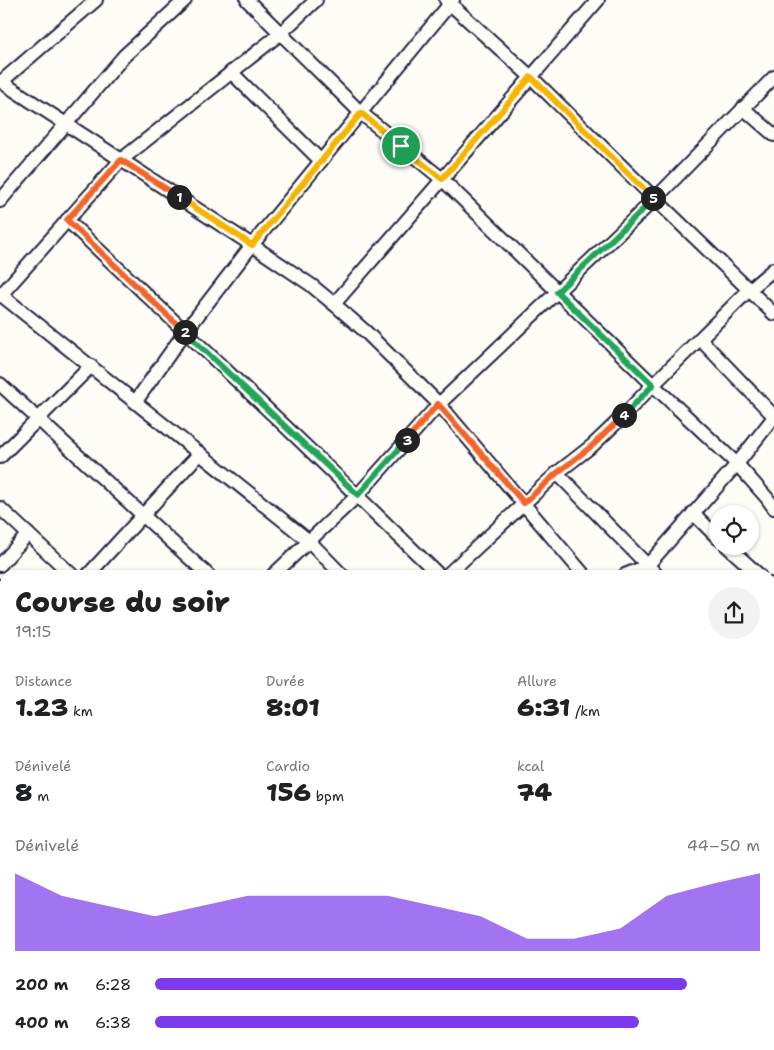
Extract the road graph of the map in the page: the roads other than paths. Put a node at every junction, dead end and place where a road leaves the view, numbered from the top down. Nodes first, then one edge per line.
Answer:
1 (96, 0) edge
2 (185, 0) edge
3 (247, 0) edge
4 (316, 0) edge
5 (598, 0) edge
6 (450, 1) edge
7 (281, 33) junction
8 (231, 72) junction
9 (531, 77) junction
10 (774, 77) edge
11 (0, 81) edge
12 (743, 108) junction
13 (361, 113) junction
14 (66, 124) junction
15 (774, 135) edge
16 (121, 160) junction
17 (321, 160) junction
18 (442, 179) junction
19 (654, 199) junction
20 (0, 201) edge
21 (67, 220) junction
22 (252, 245) junction
23 (774, 269) edge
24 (749, 290) junction
25 (557, 292) junction
26 (0, 295) edge
27 (334, 304) junction
28 (774, 314) edge
29 (185, 332) junction
30 (700, 339) junction
31 (91, 366) junction
32 (0, 384) edge
33 (653, 385) junction
34 (136, 401) junction
35 (438, 404) junction
36 (774, 417) edge
37 (38, 419) junction
38 (200, 453) junction
39 (0, 457) edge
40 (736, 464) junction
41 (557, 473) junction
42 (358, 495) junction
43 (524, 503) junction
44 (0, 508) edge
45 (774, 508) edge
46 (693, 513) junction
47 (143, 515) junction
48 (709, 529) edge
49 (28, 534) junction
50 (309, 541) junction
51 (737, 555) edge
52 (0, 565) edge
53 (647, 566) junction
54 (67, 570) edge
55 (93, 570) edge
56 (203, 570) edge
57 (278, 570) edge
58 (337, 570) edge
59 (434, 570) edge
60 (453, 570) edge
61 (580, 570) edge
62 (637, 570) edge
63 (651, 570) edge
64 (753, 570) edge

1 - 11 street
2 - 14 street
3 - 7 street
4 - 7 street
5 - 9 street
6 - 9 street
6 - 13 street
7 - 8 street
7 - 13 street
8 - 16 street
8 - 17 street
9 - 18 street
9 - 19 street
10 - 12 street
11 - 14 street
12 - 15 street
12 - 19 street
13 - 17 street
13 - 18 street
14 - 16 street
14 - 20 street
16 - 21 street
16 - 22 street
17 - 22 street
18 - 25 street
18 - 27 street
19 - 24 street
19 - 25 street
21 - 26 street
21 - 29 street
22 - 27 street
22 - 29 street
23 - 24 street
24 - 28 street
24 - 30 street
25 - 33 street
25 - 35 street
26 - 31 street
27 - 35 street
29 - 34 street
29 - 42 street
30 - 33 street
30 - 36 street
31 - 34 street
31 - 37 street
32 - 37 street
33 - 40 street
33 - 41 street
34 - 38 street
35 - 42 street
35 - 43 street
36 - 40 street
37 - 39 street
37 - 47 street
38 - 47 street
38 - 50 street
40 - 45 street
40 - 46 street
41 - 43 street
41 - 53 street
42 - 50 street
42 - 59 street
43 - 60 street
43 - 61 street
44 - 49 street
46 - 48 street
46 - 53 street
47 - 55 street
47 - 56 street
49 - 52 street
49 - 54 street
50 - 57 street
50 - 58 street
51 - 64 street
53 - 62 street
53 - 63 street

